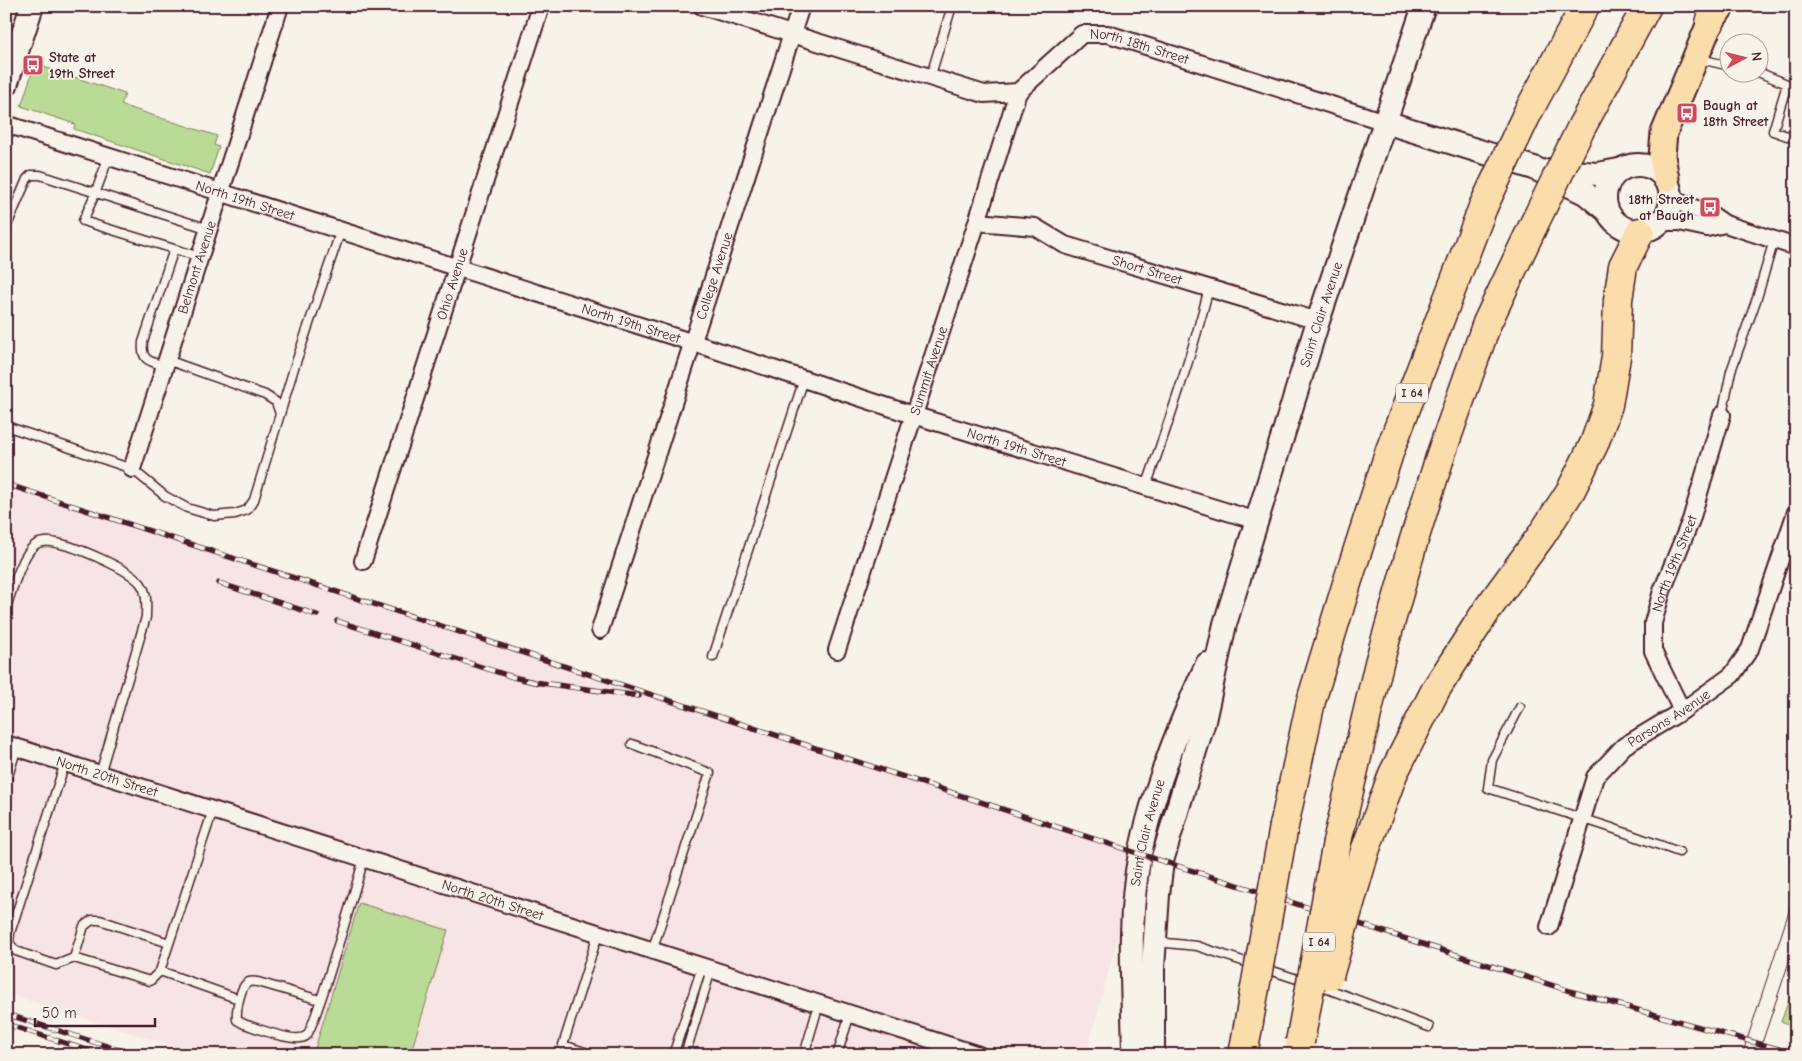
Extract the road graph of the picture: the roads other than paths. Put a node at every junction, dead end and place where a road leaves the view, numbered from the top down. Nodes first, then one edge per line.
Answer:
1 (32, 6) edge
2 (280, 6) edge
3 (541, 6) edge
4 (702, 6) edge
5 (801, 6) edge
6 (952, 6) edge
7 (1424, 6) edge
8 (1585, 6) edge
9 (1647, 6) edge
10 (1715, 12) edge
11 (792, 35) junction
12 (1696, 58) junction
13 (1720, 64) edge
14 (1770, 77) edge
15 (930, 78) junction
16 (7, 79) edge
17 (1018, 92) junction
18 (1385, 122) junction
19 (6, 124) edge
20 (1796, 139) edge
21 (108, 156) junction
22 (1534, 168) junction
23 (1619, 170) junction
24 (1668, 187) junction
25 (220, 192) junction
26 (96, 194) junction
27 (1607, 211) junction
28 (977, 222) junction
29 (1725, 224) junction
30 (1651, 227) junction
31 (6, 228) edge
32 (209, 229) junction
33 (341, 230) junction
34 (1774, 240) junction
35 (1796, 247) edge
36 (174, 249) junction
37 (200, 257) junction
38 (457, 268) junction
39 (1209, 288) junction
40 (1318, 321) junction
41 (694, 342) junction
42 (166, 363) junction
43 (804, 378) junction
44 (280, 414) junction
45 (913, 415) junction
46 (1722, 416) joint
47 (6, 426) edge
48 (132, 469) junction
49 (1146, 487) junction
50 (1796, 512) edge
51 (1257, 521) junction
52 (363, 561) dead end
53 (6, 608) edge
54 (600, 630) dead end
55 (837, 650) dead end
56 (713, 657) dead end
57 (1520, 707) dead end
58 (1682, 711) junction
59 (632, 744) dead end
60 (12, 746) edge
61 (65, 763) junction
62 (100, 774) junction
63 (6, 783) edge
64 (213, 810) junction
65 (1582, 819) junction
66 (1679, 852) dead end
67 (364, 859) junction
68 (1549, 927) dead end
69 (598, 934) junction
70 (1144, 938) junction
71 (169, 943) junction
72 (652, 951) junction
73 (74, 958) junction
74 (706, 969) junction
75 (160, 971) junction
76 (239, 1000) junction
77 (320, 1000) junction
78 (819, 1004) junction
79 (850, 1014) junction
80 (1429, 1027) dead end
81 (1299, 1048) edge
82 (594, 1055) edge
83 (673, 1055) edge
84 (685, 1055) edge
85 (807, 1055) edge
86 (837, 1055) edge
87 (980, 1055) edge
88 (1134, 1055) edge
89 (1153, 1055) edge
90 (1243, 1055) edge

1 - 16 main road
2 - 25 street, Belmont Avenue
3 - 38 street, Ohio Avenue
4 - 11 street
5 - 11 street, College Avenue
6 - 15 lane
7 - 18 main road, Saint Clair Avenue
8 - 90 highway, I 64, bridge
9 - 81 highway, I 64, bridge
10 - 12 main road
11 - 15 street
11 - 41 street, College Avenue
12 - 13 lane
12 - 24 main road
14 - 20 lane
15 - 17 street
17 - 18 street, North 18th Street
17 - 28 street, Summit Avenue
18 - 22 main road, North 18th Street
18 - 40 main road, Saint Clair Avenue
19 - 21 street, North 19th Street
21 - 25 street, North 19th Street
21 - 26 lane
22 - 23 main road, North 18th Street
22 - 27 main road, North 18th Street
23 - 24 main road
23 - 27 main road
24 - 29 street
24 - 30 main road
25 - 32 street, Belmont Avenue
25 - 33 street, North 19th Street
26 - 31 lane
26 - 32 lane
26 - 36 lane
27 - 30 main road
28 - 39 street, Short Street
28 - 45 street, Summit Avenue
29 - 30 street
29 - 34 street
30 - 81 highway, bridge
32 - 37 street, Belmont Avenue
33 - 38 street, North 19th Street
33 - 44 lane
34 - 35 street
34 - 46 lane
36 - 37 lane
36 - 42 lane
37 - 42 street, Belmont Avenue
38 - 41 street, North 19th Street
38 - 52 street, Ohio Avenue
39 - 40 street, Short Street
39 - 49 lane
40 - 51 main road, Saint Clair Avenue
41 - 43 street, North 19th Street
41 - 54 street, College Avenue
42 - 44 lane
42 - 48 street, Belmont Avenue
43 - 45 street, North 19th Street
43 - 56 lane
44 - 48 lane
45 - 49 street, North 19th Street
45 - 55 street, Summit Avenue
46 - 58 street, North 19th Street
47 - 48 lane
49 - 51 street, North 19th Street
50 - 58 street, Parsons Avenue
51 - 70 main road, Saint Clair Avenue
53 - 62 lane
57 - 65 lane
58 - 65 street, Parsons Avenue
59 - 72 lane
60 - 61 street, North 20th Street
60 - 63 lane
61 - 62 street, North 20th Street
61 - 73 lane
62 - 64 street, North 20th Street
64 - 67 street, North 20th Street
64 - 71 lane
65 - 66 lane
65 - 68 street, Parsons Avenue
67 - 69 street, North 20th Street
67 - 77 lane
69 - 72 street, North 20th Street
69 - 82 lane
70 - 80 lane
70 - 88 main road, Saint Clair Avenue
70 - 89 main road, Saint Clair Avenue
71 - 73 lane
71 - 75 lane
72 - 74 street, North 20th Street
73 - 75 lane
74 - 78 street, North 20th Street
74 - 83 lane
74 - 84 lane
75 - 76 lane
76 - 77 lane
76 - 77 lane
78 - 79 street, North 20th Street
78 - 85 lane
79 - 86 lane
79 - 87 street, North 20th Street

